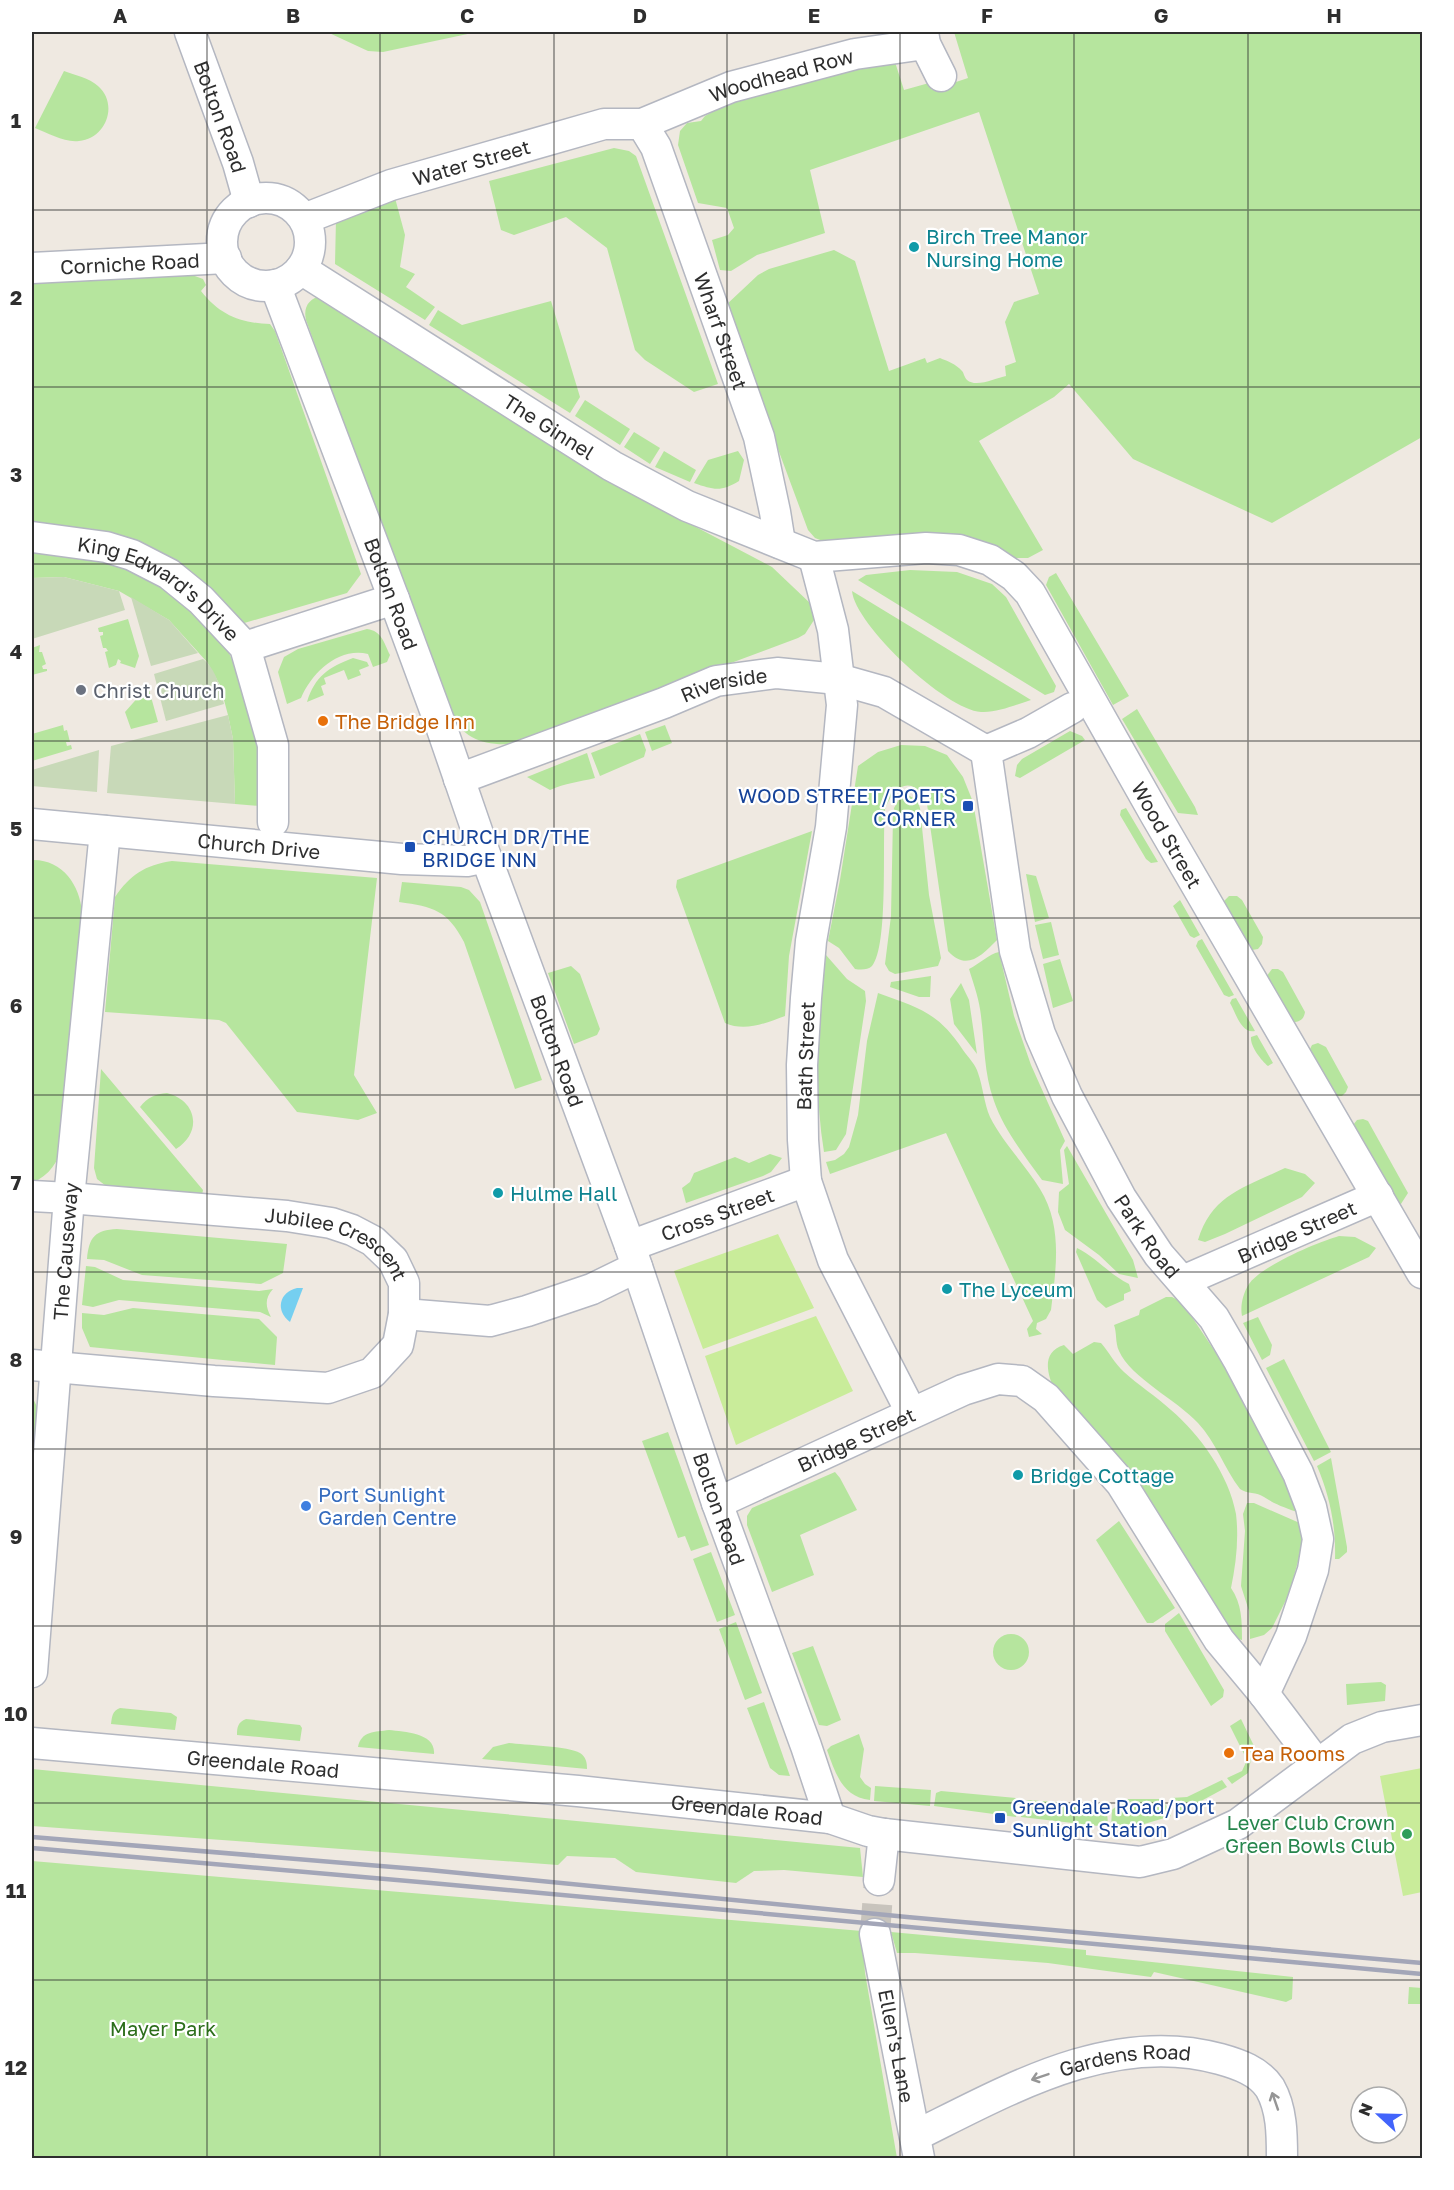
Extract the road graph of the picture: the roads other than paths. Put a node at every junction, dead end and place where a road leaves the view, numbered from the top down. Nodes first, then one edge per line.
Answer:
1 (190, 32) edge
2 (924, 38) edge
3 (941, 76) dead end
4 (642, 124) junction
5 (249, 202) junction
6 (304, 219) junction
7 (226, 258) junction
8 (32, 268) edge
9 (301, 268) junction
10 (275, 285) junction
11 (32, 537) edge
12 (780, 543) junction
13 (814, 557) junction
14 (394, 598) junction
15 (245, 647) junction
16 (838, 679) junction
17 (1072, 708) dead end
18 (986, 751) junction
19 (459, 779) junction
20 (273, 822) dead end
21 (32, 824) edge
22 (105, 831) junction
23 (486, 857) junction
24 (806, 1181) junction
25 (32, 1196) edge
26 (1378, 1196) junction
27 (69, 1198) junction
28 (633, 1257) junction
29 (1422, 1272) edge
30 (1183, 1281) junction
31 (404, 1314) junction
32 (43, 1365) edge
33 (911, 1412) junction
34 (717, 1503) junction
35 (32, 1672) edge
36 (1264, 1694) junction
37 (1422, 1720) edge
38 (32, 1743) edge
39 (1317, 1764) junction
40 (830, 1818) junction
41 (884, 1834) junction
42 (879, 1880) tunnel mouth
43 (875, 1934) tunnel mouth
44 (917, 2147) edge
45 (1282, 2158) edge

1 - 5 street, Bolton Road
2 - 3 street, Woodhead Row
2 - 4 street, Woodhead Row
4 - 6 street, Water Street
4 - 12 street, Wharf Street
5 - 6 street
5 - 7 street
6 - 9 street
7 - 8 street, Corniche Road
7 - 10 street
9 - 10 street
9 - 12 street, The Ginnel
10 - 14 street, Bolton Road
11 - 15 street, King Edward's Drive
12 - 13 street, The Ginnel
13 - 16 street
13 - 26 street, Wood Street
14 - 15 street
14 - 19 street, Bolton Road
15 - 20 street, King Edward's Drive
16 - 18 street, Riverside
16 - 19 street, Riverside
16 - 24 street, Bath Street
17 - 18 street
18 - 30 street, Park Road
19 - 23 street, Bolton Road
21 - 22 street, Church Drive
22 - 23 street, Church Drive
22 - 27 street, The Causeway
23 - 28 street, Bolton Road
24 - 28 street, Cross Street
24 - 33 street, Bath Street
25 - 27 street, Jubilee Crescent
26 - 29 street, Wood Street
26 - 30 street, Bridge Street
27 - 31 street, Jubilee Crescent
27 - 32 street, The Causeway
28 - 31 street, Cross Street
28 - 34 street, Bolton Road
30 - 36 street, Park Road
31 - 32 street, Jubilee Crescent
32 - 35 street, The Causeway
33 - 34 street, Bridge Street
33 - 36 street, Bridge Street
34 - 40 street, Bolton Road
36 - 39 street
37 - 39 street, Greendale Road
38 - 40 street, Greendale Road
39 - 41 street, Greendale Road
40 - 41 street, Greendale Road
41 - 42 street
43 - 44 street, Ellen's Lane
45 -> 44 street, Gardens Road

